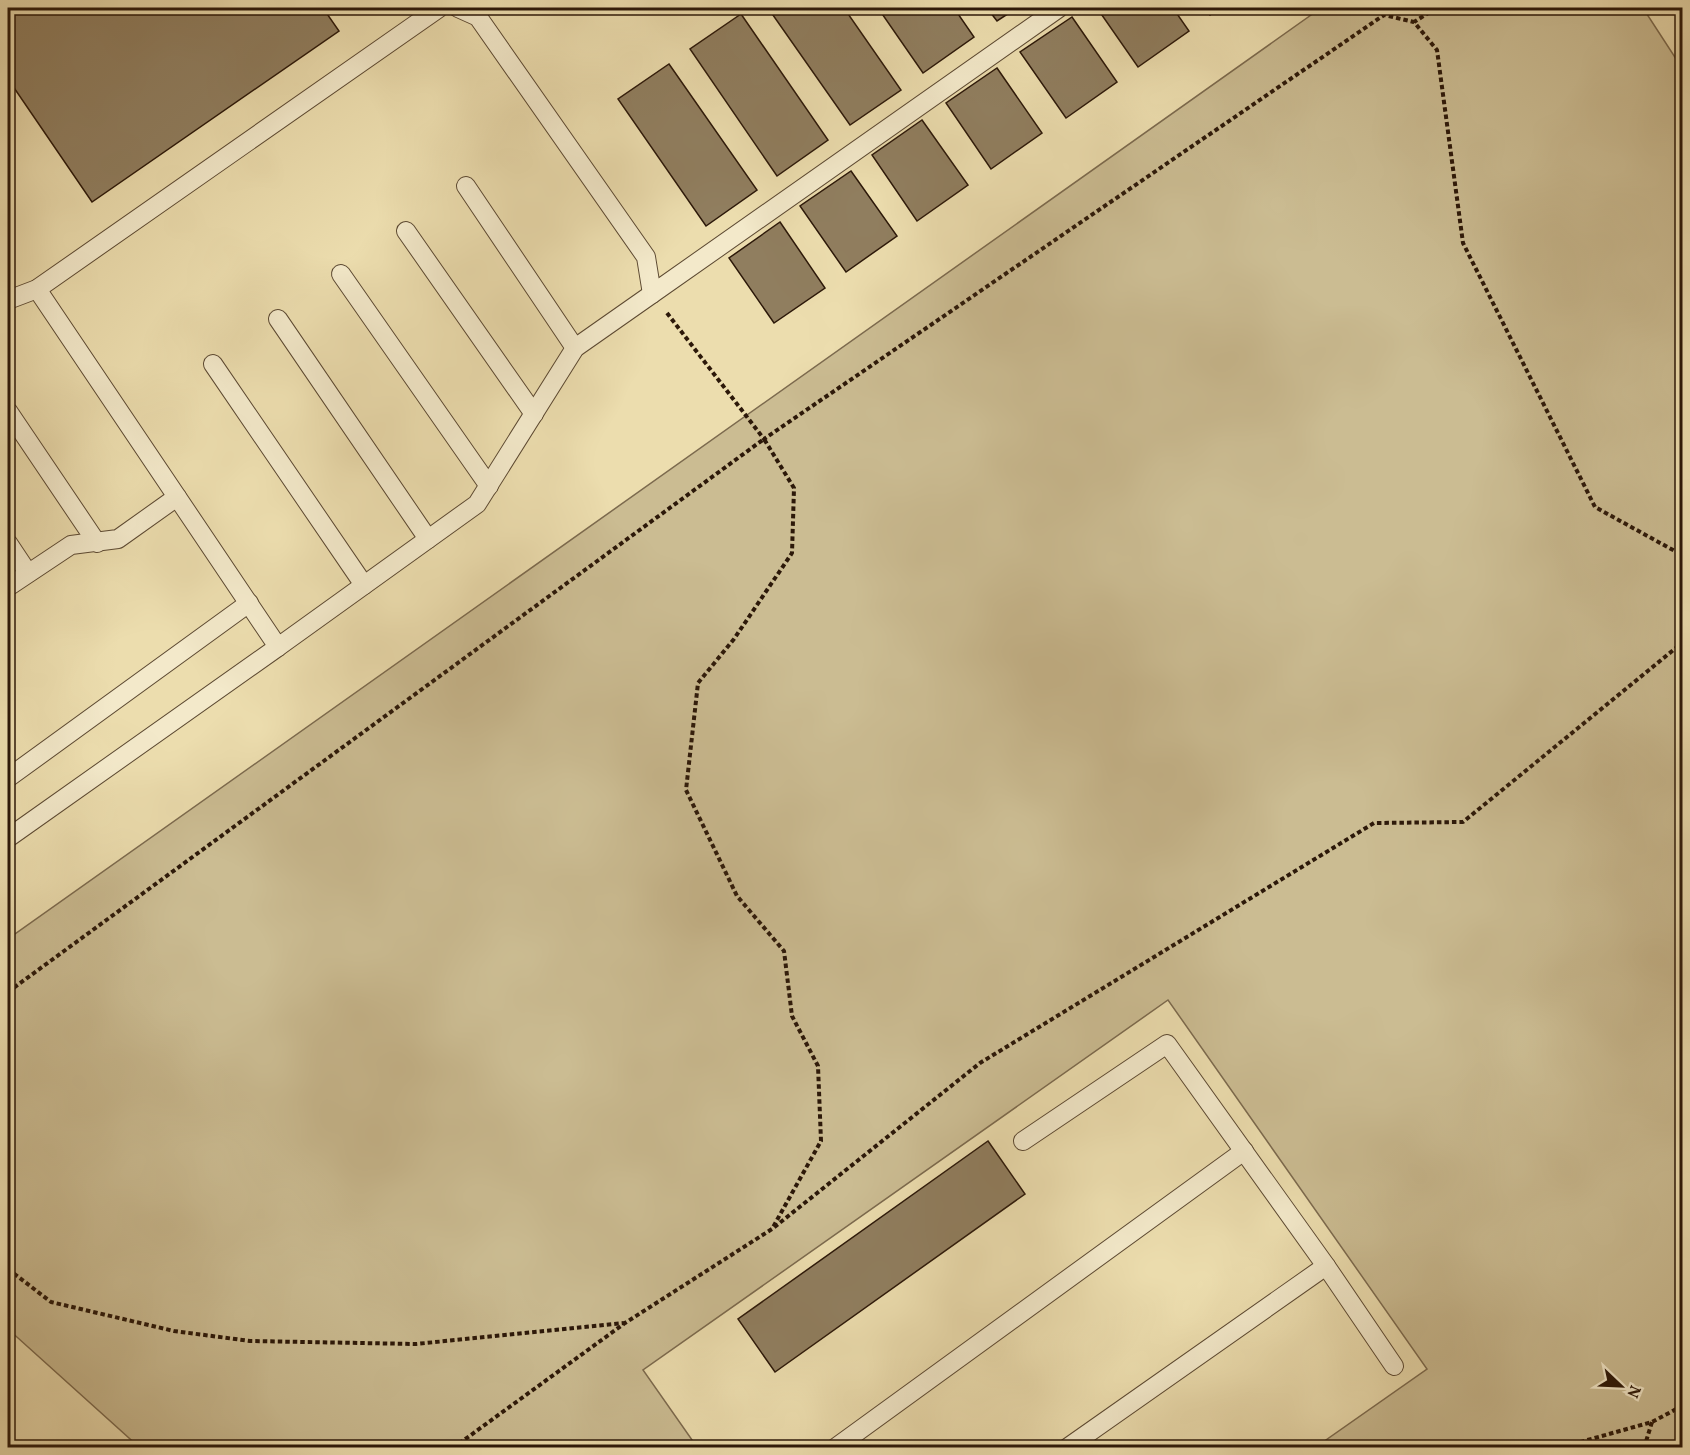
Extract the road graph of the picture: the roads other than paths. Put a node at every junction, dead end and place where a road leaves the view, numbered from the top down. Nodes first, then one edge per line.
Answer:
1 (439, 8) edge
2 (458, 8) edge
3 (1059, 8) edge
4 (466, 186) dead end
5 (406, 231) dead end
6 (341, 274) dead end
7 (37, 289) junction
8 (652, 294) junction
9 (8, 300) edge
10 (278, 319) dead end
11 (575, 348) junction
12 (213, 364) dead end
13 (8, 411) edge
14 (534, 414) junction
15 (489, 486) junction
16 (177, 497) junction
17 (428, 539) junction
18 (8, 543) edge
19 (97, 543) junction
20 (28, 573) junction
21 (364, 585) junction
22 (8, 587) edge
23 (249, 603) junction
24 (278, 647) junction
25 (8, 777) edge
26 (8, 838) edge
27 (1023, 1141) dead end
28 (1244, 1151) junction
29 (1326, 1266) junction
30 (1394, 1366) dead end
31 (835, 1448) edge
32 (1067, 1448) edge

1 - 7 lane
2 - 8 lane
3 - 8 lane
4 - 11 lane
5 - 14 lane
6 - 15 lane
7 - 9 lane
7 - 16 lane
8 - 11 lane
10 - 17 lane
11 - 14 lane
12 - 21 lane
13 - 19 lane
14 - 15 lane
15 - 17 lane
16 - 19 lane
16 - 23 lane
17 - 21 lane
18 - 20 lane
19 - 20 lane
20 - 22 lane
21 - 24 lane
23 - 24 lane
23 - 25 lane
24 - 26 lane
27 - 28 lane
28 - 29 lane
28 - 31 lane
29 - 30 lane
29 - 32 lane

